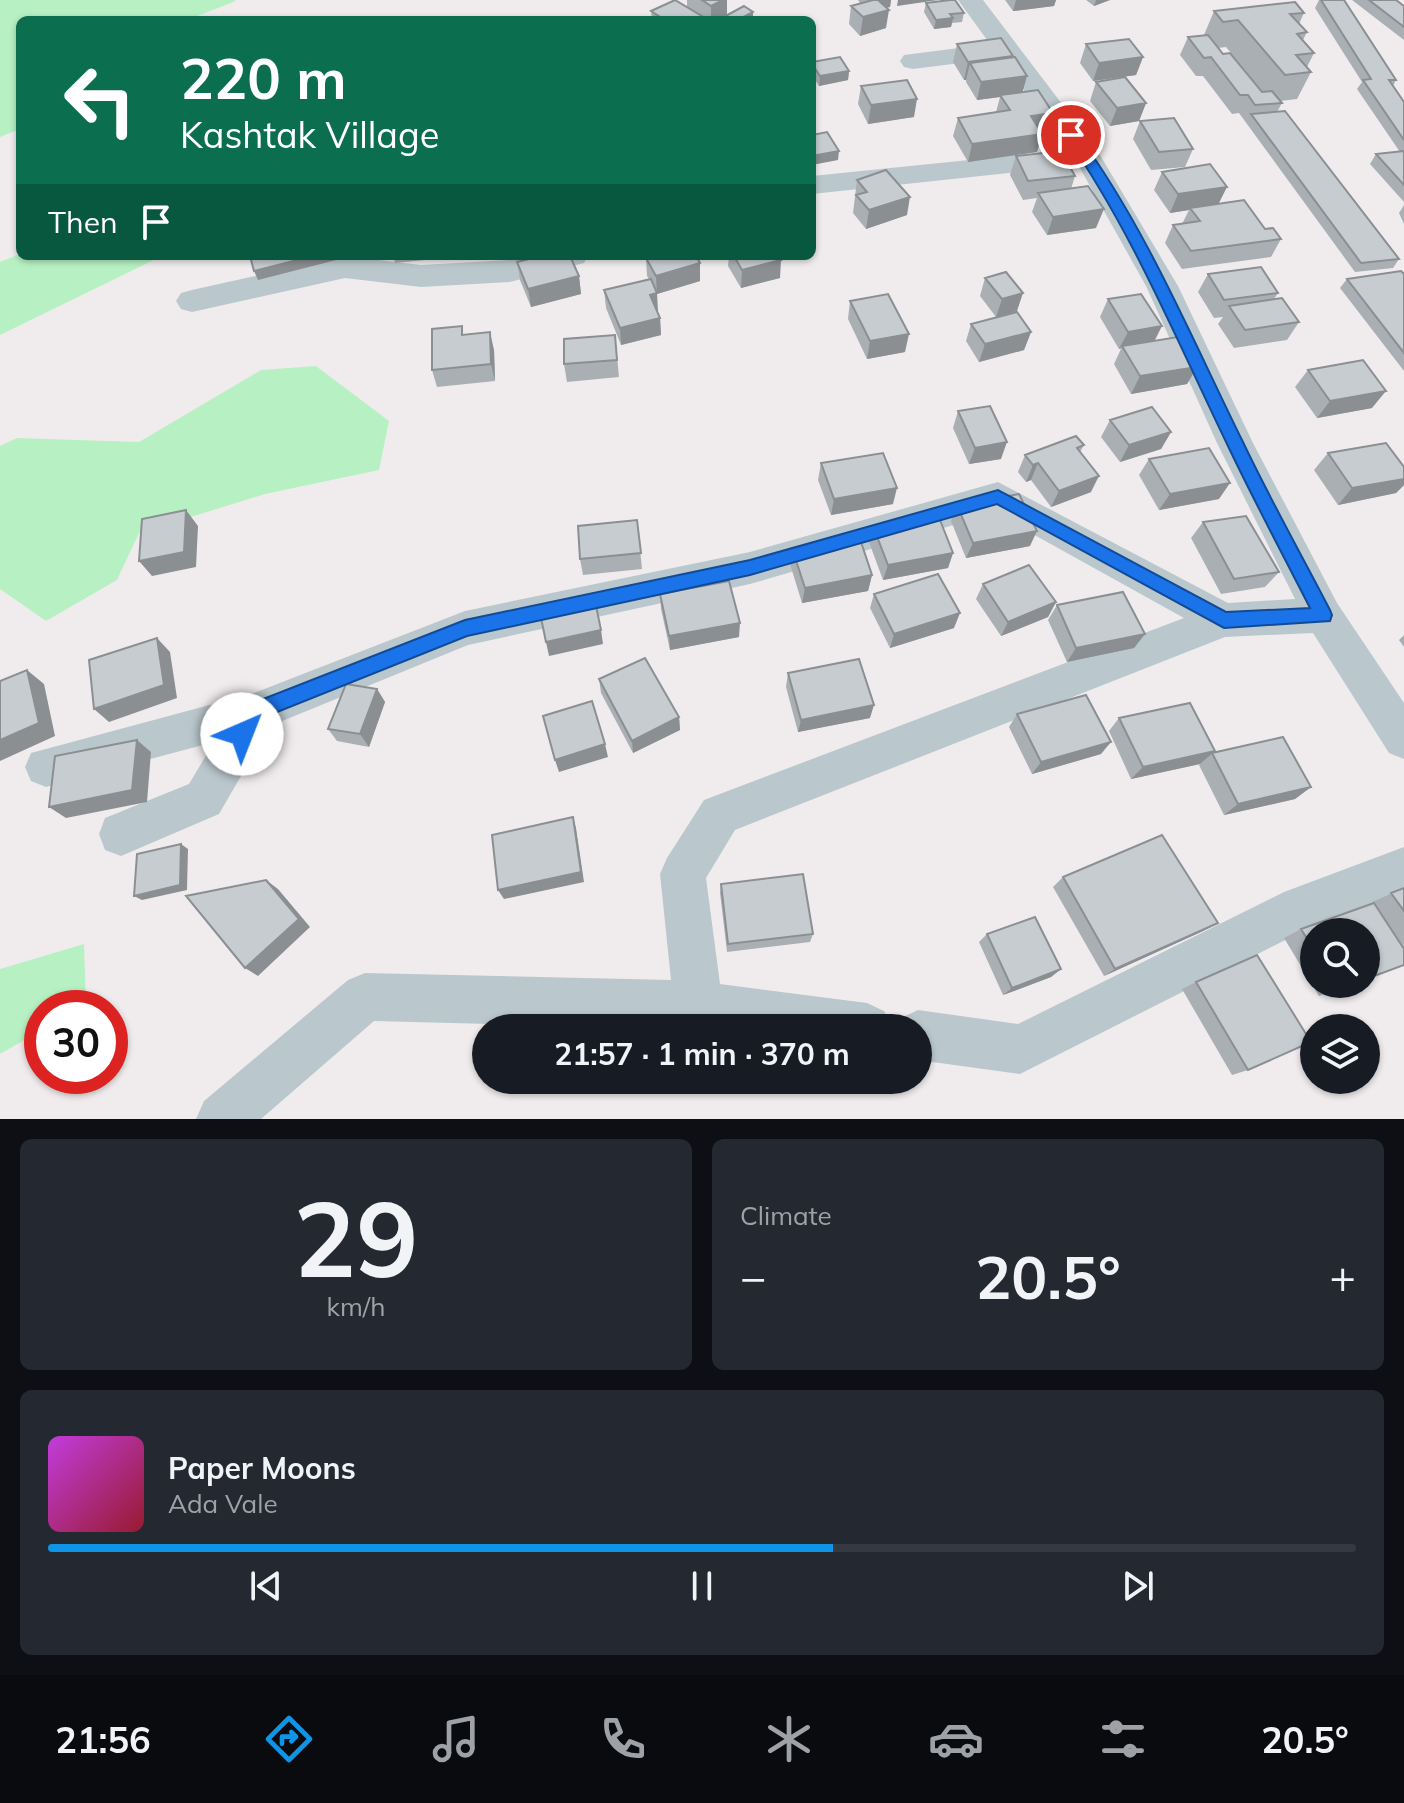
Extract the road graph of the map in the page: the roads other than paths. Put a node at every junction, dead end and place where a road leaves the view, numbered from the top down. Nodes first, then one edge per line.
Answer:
1 (970, 0) edge
2 (1008, 50) junction
3 (913, 61) dead end
4 (1087, 156) junction
5 (816, 185) edge
6 (556, 260) edge
7 (192, 301) dead end
8 (1323, 615) junction
9 (1224, 620) junction
10 (255, 712) junction
11 (1404, 739) edge
12 (46, 767) dead end
13 (121, 834) dead end
14 (1404, 870) edge
15 (698, 1005) junction
16 (764, 1014) edge
17 (932, 1037) edge
18 (222, 1119) edge

1 - 2 street
2 - 3 street
2 - 4 street
4 - 5 street
4 - 8 street
6 - 7 street
8 - 9 street
8 - 11 street
9 - 10 street
9 - 15 street
10 - 12 street
10 - 13 street
14 - 17 street
15 - 16 street
15 - 18 street

